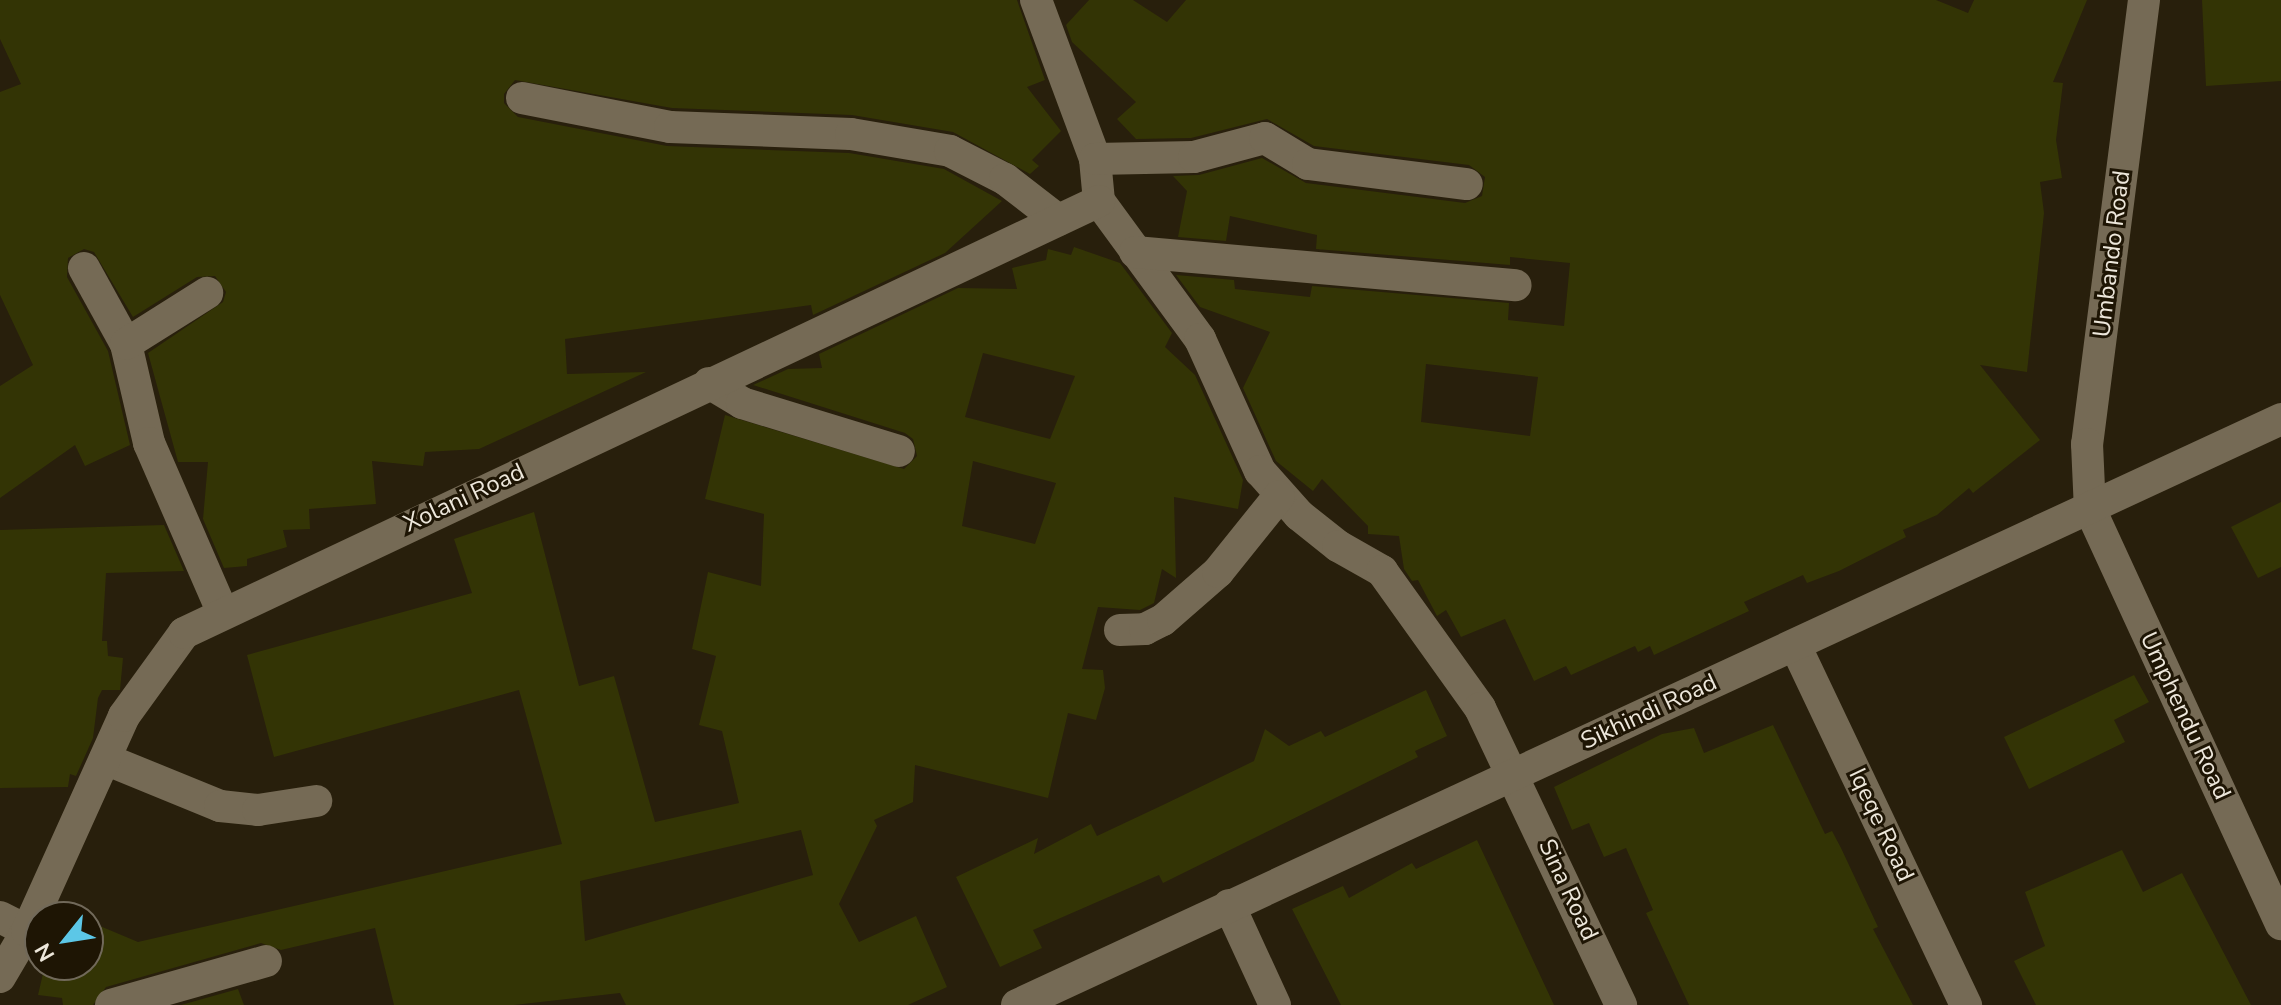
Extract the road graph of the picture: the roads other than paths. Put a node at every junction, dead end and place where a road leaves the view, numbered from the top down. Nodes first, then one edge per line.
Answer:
1 (1036, 0) edge
2 (2144, 0) edge
3 (522, 98) dead end
4 (1095, 159) junction
5 (1467, 184) dead end
6 (1099, 201) junction
7 (1058, 220) junction
8 (1135, 252) junction
9 (84, 268) dead end
10 (1516, 285) dead end
11 (207, 293) dead end
12 (126, 344) junction
13 (709, 383) junction
14 (2281, 419) edge
15 (899, 451) dead end
16 (1279, 496) junction
17 (2090, 509) junction
18 (222, 611) junction
19 (1120, 630) dead end
20 (1795, 645) junction
21 (105, 759) junction
22 (1514, 775) junction
23 (316, 801) dead end
24 (1229, 905) junction
25 (14, 924) edge
26 (2281, 924) edge
27 (266, 961) dead end
28 (0, 977) edge
29 (111, 1005) edge
30 (1017, 1005) edge
31 (1275, 1005) edge
32 (1621, 1005) edge
33 (1966, 1005) edge

1 - 4 street
2 - 17 street, Umbando Road
3 - 7 street
4 - 5 street
4 - 6 street
6 - 7 street, Xolani Road
6 - 8 street, Sina Road
7 - 13 street, Xolani Road
8 - 10 street
8 - 16 street, Sina Road
9 - 12 street
11 - 12 street
12 - 18 street
13 - 15 street
13 - 18 street, Xolani Road
14 - 17 street, Sikhindi Road
16 - 19 street
16 - 22 street, Sina Road
17 - 20 street, Sikhindi Road
17 - 26 street, Umphendu Road
18 - 21 street, Xolani Road
20 - 22 street, Sikhindi Road
20 - 33 street, Iqeqe Road
21 - 23 street
21 - 25 street, Xolani Road
22 - 24 street, Sikhindi Road
22 - 32 street, Sina Road
24 - 30 street, Sikhindi Road
24 - 31 street
25 - 28 street, Xolani Road
27 - 29 street

